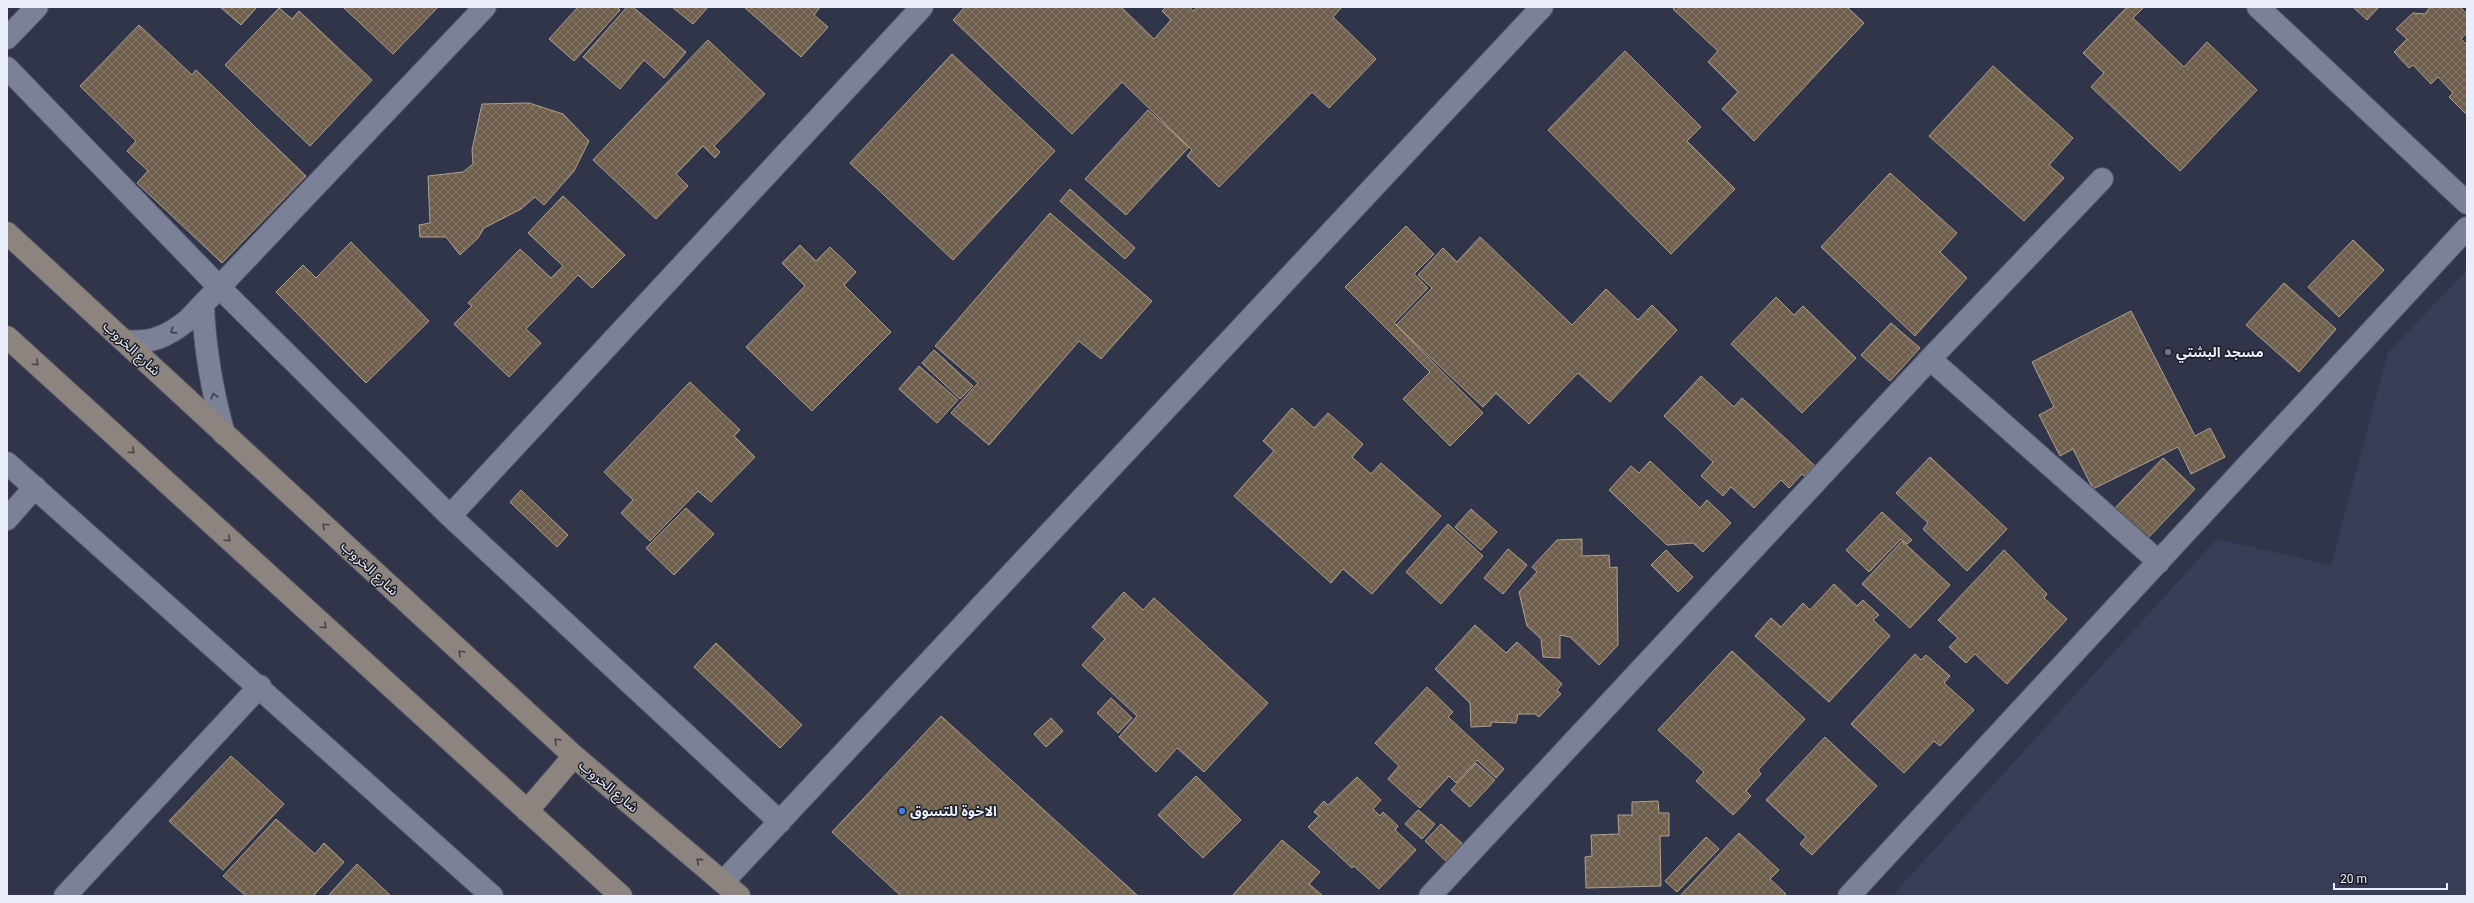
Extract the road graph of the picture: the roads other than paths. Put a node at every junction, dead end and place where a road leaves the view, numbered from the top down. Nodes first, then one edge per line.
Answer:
1 (37, 7) edge
2 (485, 7) edge
3 (922, 7) edge
4 (1542, 7) edge
5 (2258, 7) edge
6 (7, 38) edge
7 (7, 68) edge
8 (2102, 179) dead end
9 (2467, 203) edge
10 (2467, 228) edge
11 (7, 233) edge
12 (220, 288) junction
13 (203, 306) junction
14 (7, 337) edge
15 (125, 341) junction
16 (1930, 359) junction
17 (224, 434) junction
18 (7, 463) edge
19 (36, 487) junction
20 (450, 516) junction
21 (7, 519) edge
22 (2158, 562) junction
23 (260, 686) junction
24 (574, 756) junction
25 (527, 812) junction
26 (780, 822) junction
27 (723, 882) junction
28 (65, 896) edge
29 (492, 896) edge
30 (621, 896) edge
31 (739, 896) edge
32 (1430, 896) edge
33 (1849, 896) edge

1 - 6 street
2 - 12 street
3 - 20 street
4 - 26 street
5 - 9 street
7 - 12 street
8 - 16 street
10 - 22 street
11 - 15 main road, شارع الخروب
12 - 13 street
12 - 20 street
13 -> 15 street
17 -> 13 street
14 -> 25 main road
15 - 17 main road, شارع الخروب
16 - 22 street
16 - 32 street
24 -> 17 main road, شارع الخروب
18 - 19 street
19 - 21 street
19 - 23 street
20 - 26 street
22 - 33 street
23 - 28 street
23 - 29 street
24 - 25 main road
27 -> 24 main road, شارع الخروب
25 - 30 main road
26 - 27 street
27 - 31 main road, شارع الخروب

